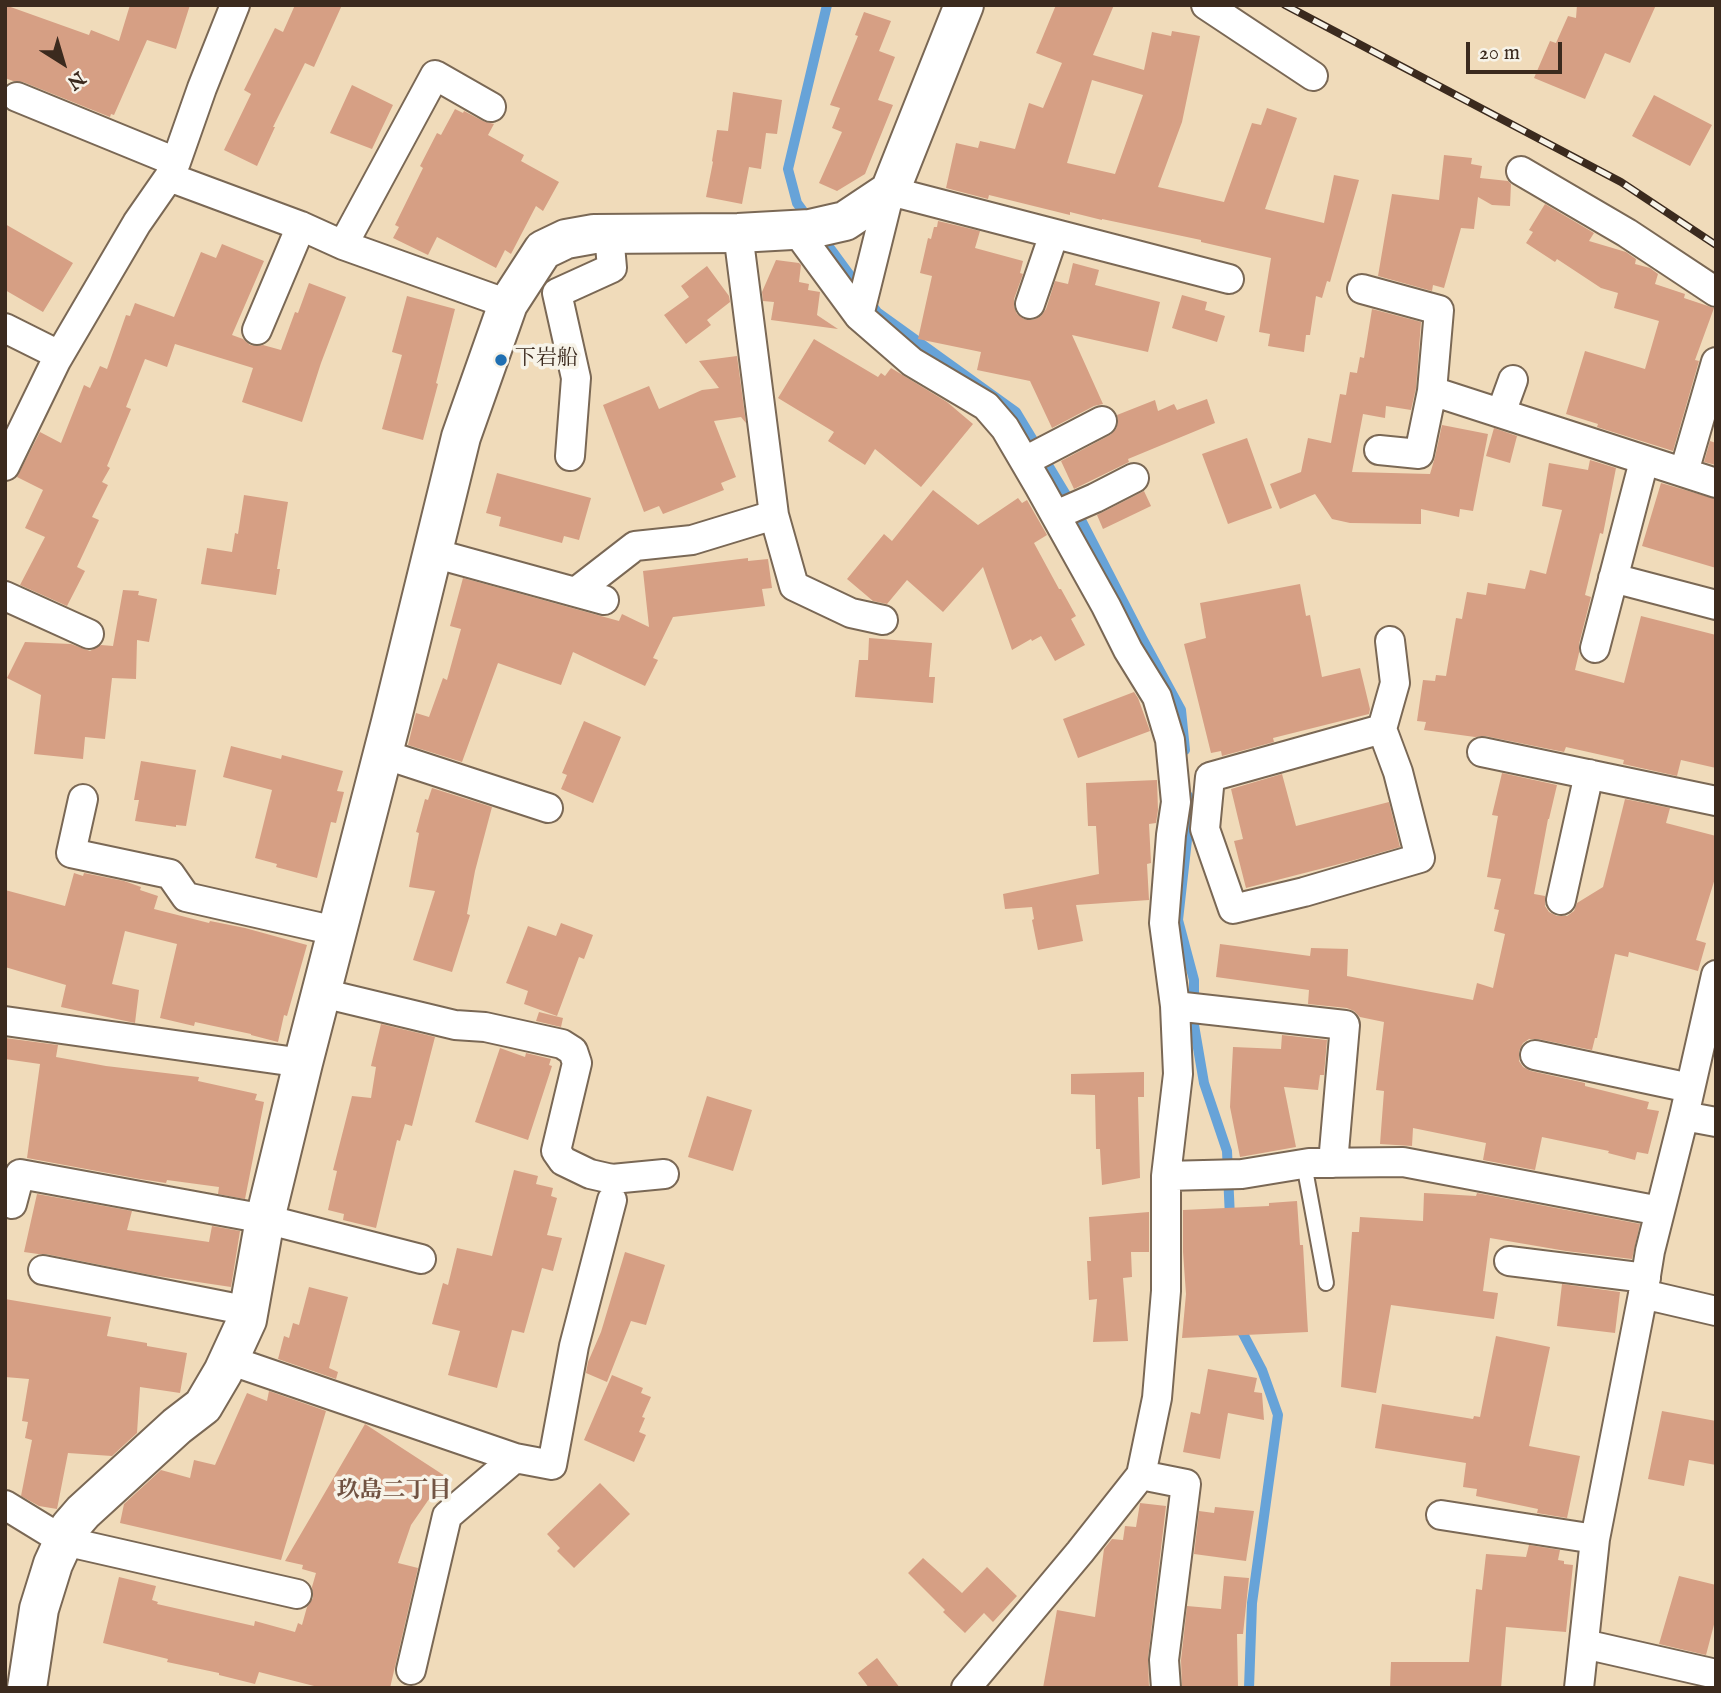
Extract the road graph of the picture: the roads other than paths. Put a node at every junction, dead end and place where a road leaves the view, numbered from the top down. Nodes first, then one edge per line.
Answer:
1 (235, 5) edge
2 (964, 5) edge
3 (1206, 5) edge
4 (1313, 76) dead end
5 (17, 97) dead end
6 (491, 107) dead end
7 (173, 169) junction
8 (1521, 171) dead end
9 (890, 191) junction
10 (301, 226) junction
11 (814, 227) junction
12 (738, 233) junction
13 (609, 234) junction
14 (1054, 234) junction
15 (343, 245) junction
16 (1229, 279) dead end
17 (1362, 289) dead end
18 (1716, 292) edge
19 (508, 304) junction
20 (1030, 304) dead end
21 (859, 315) junction
22 (5, 328) edge
23 (257, 330) dead end
24 (59, 355) junction
25 (1716, 362) edge
26 (1513, 380) dead end
27 (1432, 391) junction
28 (1501, 413) junction
29 (1102, 421) dead end
30 (1379, 450) dead end
31 (570, 456) dead end
32 (1026, 461) junction
33 (1644, 461) junction
34 (5, 466) edge
35 (1684, 472) junction
36 (1134, 478) dead end
37 (1716, 483) edge
38 (1057, 514) junction
39 (775, 515) junction
40 (433, 553) junction
41 (1613, 578) junction
42 (577, 591) junction
43 (5, 596) edge
44 (604, 600) dead end
45 (1716, 605) edge
46 (883, 620) dead end
47 (89, 634) dead end
48 (1390, 641) dead end
49 (1595, 649) dead end
50 (1382, 729) junction
51 (1482, 752) dead end
52 (383, 754) junction
53 (1589, 774) junction
54 (83, 799) dead end
55 (1716, 802) edge
56 (548, 808) dead end
57 (1205, 829) junction
58 (1173, 835) junction
59 (1561, 900) dead end
60 (336, 931) junction
61 (1716, 975) edge
62 (322, 993) junction
63 (1181, 1007) junction
64 (5, 1021) edge
65 (1710, 1021) edge
66 (1535, 1055) dead end
67 (303, 1063) junction
68 (1690, 1088) junction
69 (1684, 1116) junction
70 (1716, 1122) edge
71 (1333, 1163) junction
72 (1304, 1164) junction
73 (664, 1174) dead end
74 (1166, 1176) junction
75 (612, 1199) dead end
76 (12, 1204) dead end
77 (1660, 1211) junction
78 (265, 1219) junction
79 (421, 1259) dead end
80 (1509, 1261) dead end
81 (43, 1270) dead end
82 (1326, 1283) dead end
83 (1645, 1286) junction
84 (249, 1311) junction
85 (1716, 1311) edge
86 (229, 1360) junction
87 (515, 1458) junction
88 (1141, 1475) junction
89 (5, 1505) edge
90 (1441, 1515) dead end
91 (1595, 1539) junction
92 (64, 1541) junction
93 (297, 1594) dead end
94 (1584, 1644) junction
95 (411, 1670) dead end
96 (1716, 1674) edge
97 (27, 1688) edge
98 (966, 1688) edge
99 (1166, 1688) edge
100 (1579, 1688) edge

1 - 7 street
2 - 9 street
3 - 4 street
5 - 7 street
6 - 15 street
7 - 10 street
7 - 24 street
8 - 18 street
9 - 11 street
9 - 14 street
9 - 21 street
10 - 15 street
10 - 23 street
11 - 12 street
11 - 21 street
12 - 13 street
12 - 39 street
13 - 19 street
13 - 31 street
14 - 16 street
14 - 20 street
15 - 19 street
17 - 27 street
19 - 40 street
21 - 32 street
22 - 24 street
24 - 34 street
25 - 35 street
26 - 28 street
27 - 28 street
27 - 30 street
28 - 33 street
29 - 32 street
32 - 38 street
33 - 35 street
33 - 41 street
35 - 37 street
36 - 38 street
38 - 58 street
39 - 42 street
39 - 46 street
40 - 42 street
40 - 52 street
41 - 45 street
41 - 49 street
42 - 44 street
43 - 47 street
48 - 50 street
50 - 57 street
50 - 57 street
51 - 53 street
52 - 56 street
52 - 60 street
53 - 55 street
53 - 59 street
54 - 60 street
57 - 58 street
58 - 63 street
60 - 62 street
61 - 65 street
62 - 67 street
62 - 73 street
63 - 71 street
63 - 74 street
64 - 67 street
65 - 68 street
66 - 68 street
67 - 78 street
68 - 69 street
69 - 70 street
69 - 77 street
71 - 72 street
71 - 77 street
72 - 74 street
72 - 82 lane
74 - 88 street
75 - 87 street
76 - 78 street
77 - 83 street
78 - 79 street
78 - 84 street
80 - 83 street
81 - 84 street
83 - 85 street
83 - 91 street
84 - 86 street
86 - 87 street
86 - 92 street
87 - 95 street
88 - 98 street
88 - 99 street
89 - 92 street
90 - 91 street
91 - 94 street
92 - 93 street
92 - 97 street
94 - 96 street
94 - 100 street

